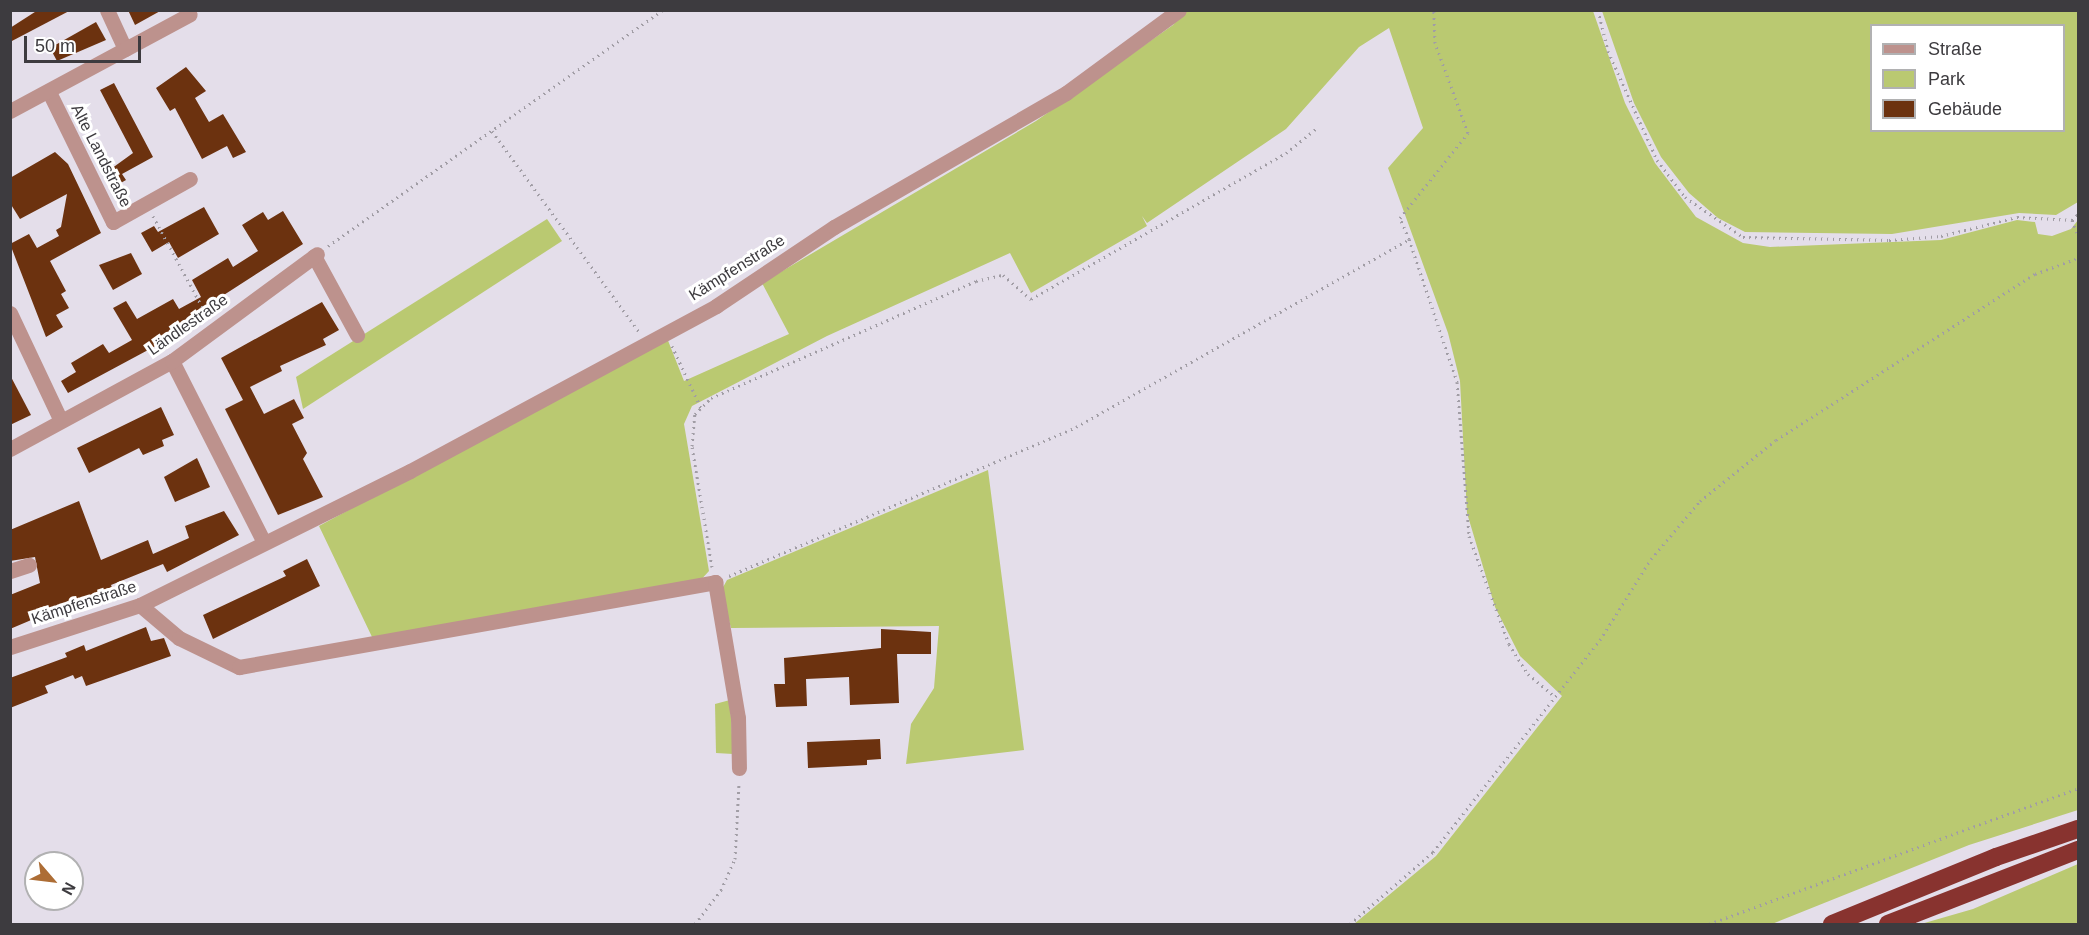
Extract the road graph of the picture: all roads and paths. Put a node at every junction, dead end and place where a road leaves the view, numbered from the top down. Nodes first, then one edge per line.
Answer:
1 (106, 10) edge
2 (663, 10) edge
3 (1179, 10) edge
4 (1434, 10) edge
5 (1598, 10) edge
6 (190, 14) dead end
7 (125, 50) junction
8 (49, 92) junction
9 (10, 111) edge
10 (1317, 128) dead end
11 (492, 131) junction
12 (190, 179) dead end
13 (147, 204) junction
14 (2079, 214) edge
15 (2072, 220) junction
16 (2079, 235) edge
17 (1409, 239) junction
18 (315, 255) junction
19 (2079, 258) edge
20 (10, 314) edge
21 (214, 329) junction
22 (666, 331) junction
23 (357, 335) dead end
24 (645, 341) junction
25 (172, 361) junction
26 (700, 408) junction
27 (61, 421) junction
28 (10, 449) edge
29 (264, 542) junction
30 (29, 564) dead end
31 (10, 571) edge
32 (715, 582) junction
33 (140, 605) junction
34 (10, 647) edge
35 (1555, 698) junction
36 (738, 768) joint
37 (2079, 788) edge
38 (2079, 829) edge
39 (2079, 850) edge
40 (695, 924) edge
41 (1350, 924) edge
42 (1709, 924) edge
43 (1832, 924) edge
44 (1888, 924) edge

1 - 7 street
2 - 11 path
3 - 22 street, Kämpfenstraße
4 - 17 path
5 - 15 path
6 - 7 street, Alte Landstraße
7 - 8 street, Alte Landstraße
8 - 9 street, Alte Landstraße
8 - 13 street, Alte Landstraße
10 - 26 path
11 - 18 path
11 - 24 path
12 - 13 street, Alte Landstraße
13 - 21 path
14 - 15 path
15 - 16 path
17 - 32 path
17 - 35 path
18 - 21 street, Ländlestraße
18 - 23 street
19 - 35 path
20 - 27 street
21 - 25 street, Ländlestraße
22 - 24 street, Kämpfenstraße
22 - 26 path
24 - 29 street, Kämpfenstraße
25 - 27 street, Ländlestraße
25 - 29 street
26 - 32 path
27 - 28 street, Ländlestraße
29 - 33 street, Kämpfenstraße
30 - 31 street
32 - 33 street
32 - 36 street
33 - 34 street, Kämpfenstraße
35 - 41 path
36 - 40 path
37 - 42 path
38 - 43 highway
39 - 44 highway

